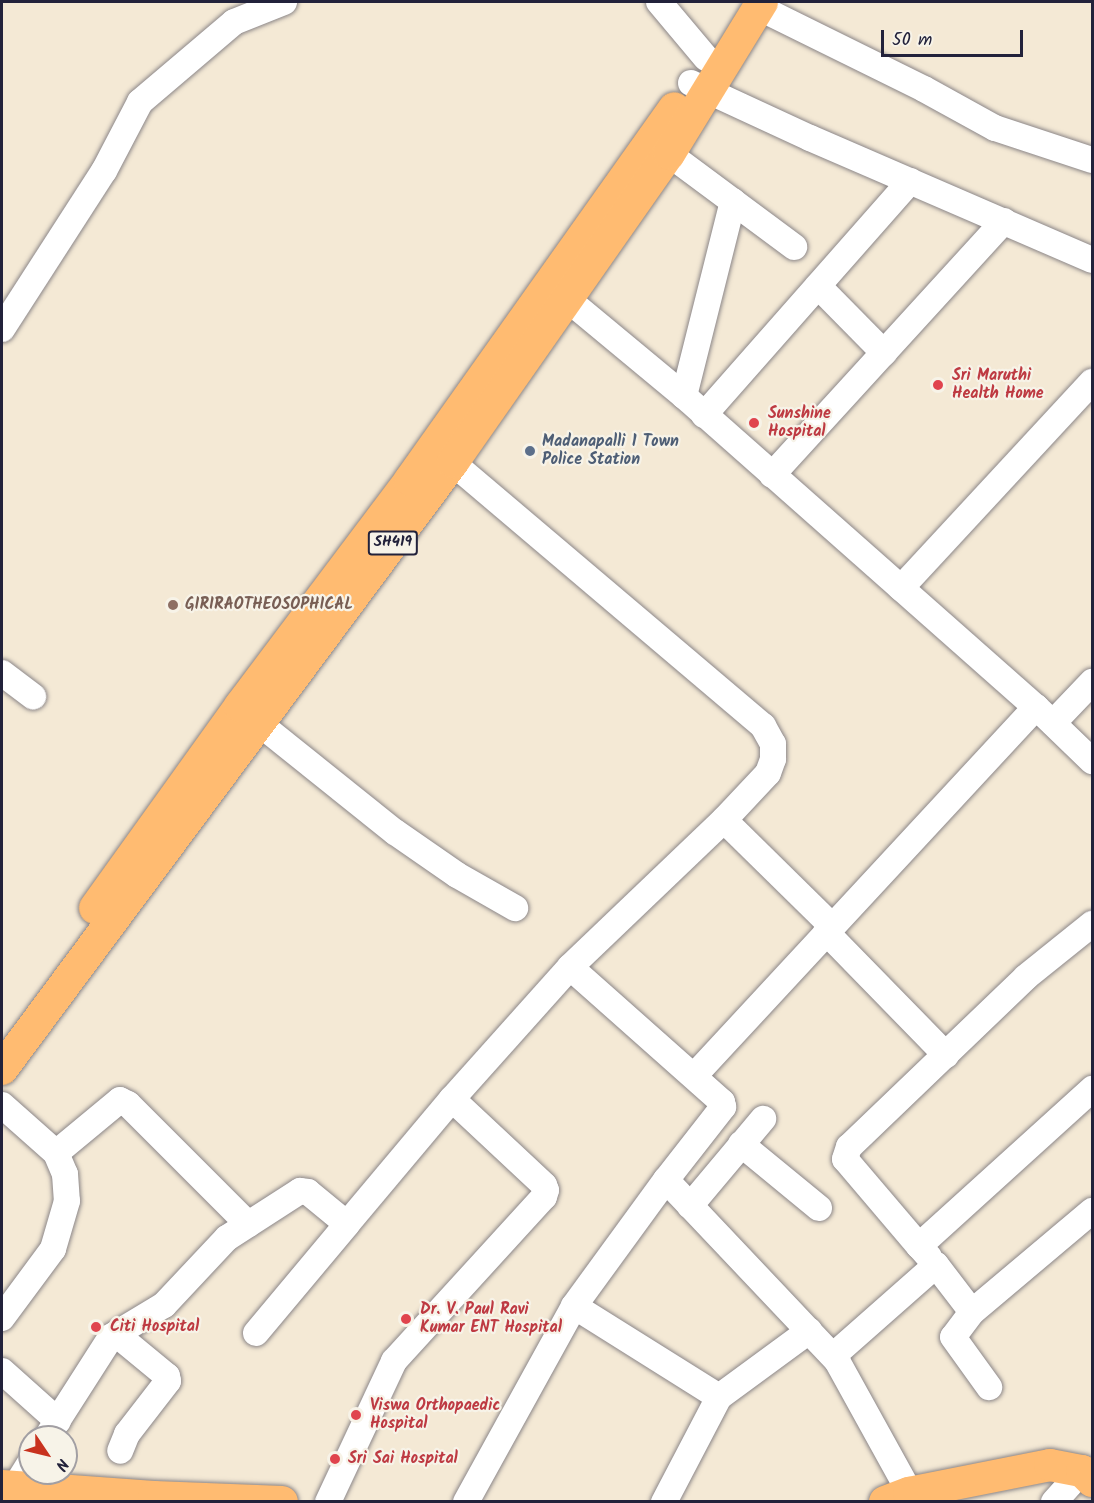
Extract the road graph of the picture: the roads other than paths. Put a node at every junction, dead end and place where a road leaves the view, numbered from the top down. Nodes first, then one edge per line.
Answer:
1 (284, 2) edge
2 (659, 2) edge
3 (754, 3) edge
4 (702, 77) junction
5 (669, 154) junction
6 (1092, 160) edge
7 (910, 181) junction
8 (733, 201) junction
9 (1004, 221) junction
10 (794, 248) dead end
11 (1092, 260) edge
12 (818, 286) junction
13 (558, 291) junction
14 (2, 329) edge
15 (884, 353) junction
16 (1092, 382) edge
17 (684, 396) junction
18 (704, 415) junction
19 (443, 454) junction
20 (772, 475) junction
21 (901, 588) junction
22 (2, 673) edge
23 (1092, 682) edge
24 (33, 696) dead end
25 (1044, 715) junction
26 (260, 724) junction
27 (1092, 761) edge
28 (724, 820) junction
29 (515, 908) dead end
30 (1092, 924) edge
31 (829, 929) junction
32 (570, 967) junction
33 (2, 1038) edge
34 (946, 1055) junction
35 (2, 1069) edge
36 (694, 1076) junction
37 (1092, 1089) edge
38 (452, 1099) junction
39 (2, 1105) edge
40 (763, 1119) dead end
41 (741, 1144) junction
42 (56, 1153) junction
43 (666, 1180) junction
44 (690, 1206) junction
45 (819, 1208) dead end
46 (1092, 1211) edge
47 (248, 1224) junction
48 (347, 1224) junction
49 (928, 1255) junction
50 (574, 1306) junction
51 (972, 1312) junction
52 (2, 1317) edge
53 (809, 1332) junction
54 (116, 1334) junction
55 (256, 1334) dead end
56 (838, 1362) junction
57 (2, 1371) edge
58 (989, 1387) dead end
59 (719, 1397) junction
60 (49, 1425) edge
61 (54, 1425) edge
62 (120, 1451) dead end
63 (1087, 1476) edge
64 (15, 1479) edge
65 (903, 1499) edge
66 (282, 1502) edge
67 (328, 1502) edge
68 (466, 1502) edge
69 (664, 1502) edge
70 (1054, 1502) edge

1 - 14 street
2 - 4 street
3 - 4 main road, SH419
3 - 6 street
4 - 5 main road, SH419
4 - 7 street
4 - 13 main road, SH419
5 - 8 street
5 - 13 main road, SH419
7 - 9 street
7 - 12 street
8 - 10 street
8 - 17 street
9 - 11 street
9 - 15 street
12 - 15 street
12 - 18 street
13 - 17 street
13 - 19 main road, SH419
15 - 20 street
16 - 21 street
17 - 18 street
18 - 20 street
19 - 26 main road, SH419
19 - 28 street
19 - 33 main road, SH419
20 - 21 street
21 - 25 street
22 - 24 street
23 - 25 street
25 - 27 street
25 - 31 street
26 - 29 street
26 - 35 main road, SH419
28 - 31 street
28 - 32 street
30 - 34 street
31 - 34 street
31 - 36 street
32 - 36 street
32 - 38 street
34 - 49 street
36 - 43 street
37 - 49 street
38 - 48 street
38 - 67 street
39 - 42 street
40 - 41 street
41 - 44 street
41 - 45 street
42 - 47 street
42 - 52 street
43 - 44 street
43 - 50 street
44 - 53 street
46 - 51 street
47 - 48 street
47 - 54 street
48 - 55 street
49 - 51 street
49 - 56 street
50 - 59 street
50 - 68 street
51 - 58 street
53 - 56 street
53 - 59 street
54 - 61 street
54 - 62 street
56 - 65 street
57 - 60 street
59 - 69 street
63 - 65 main road
63 - 70 street
64 - 66 main road

